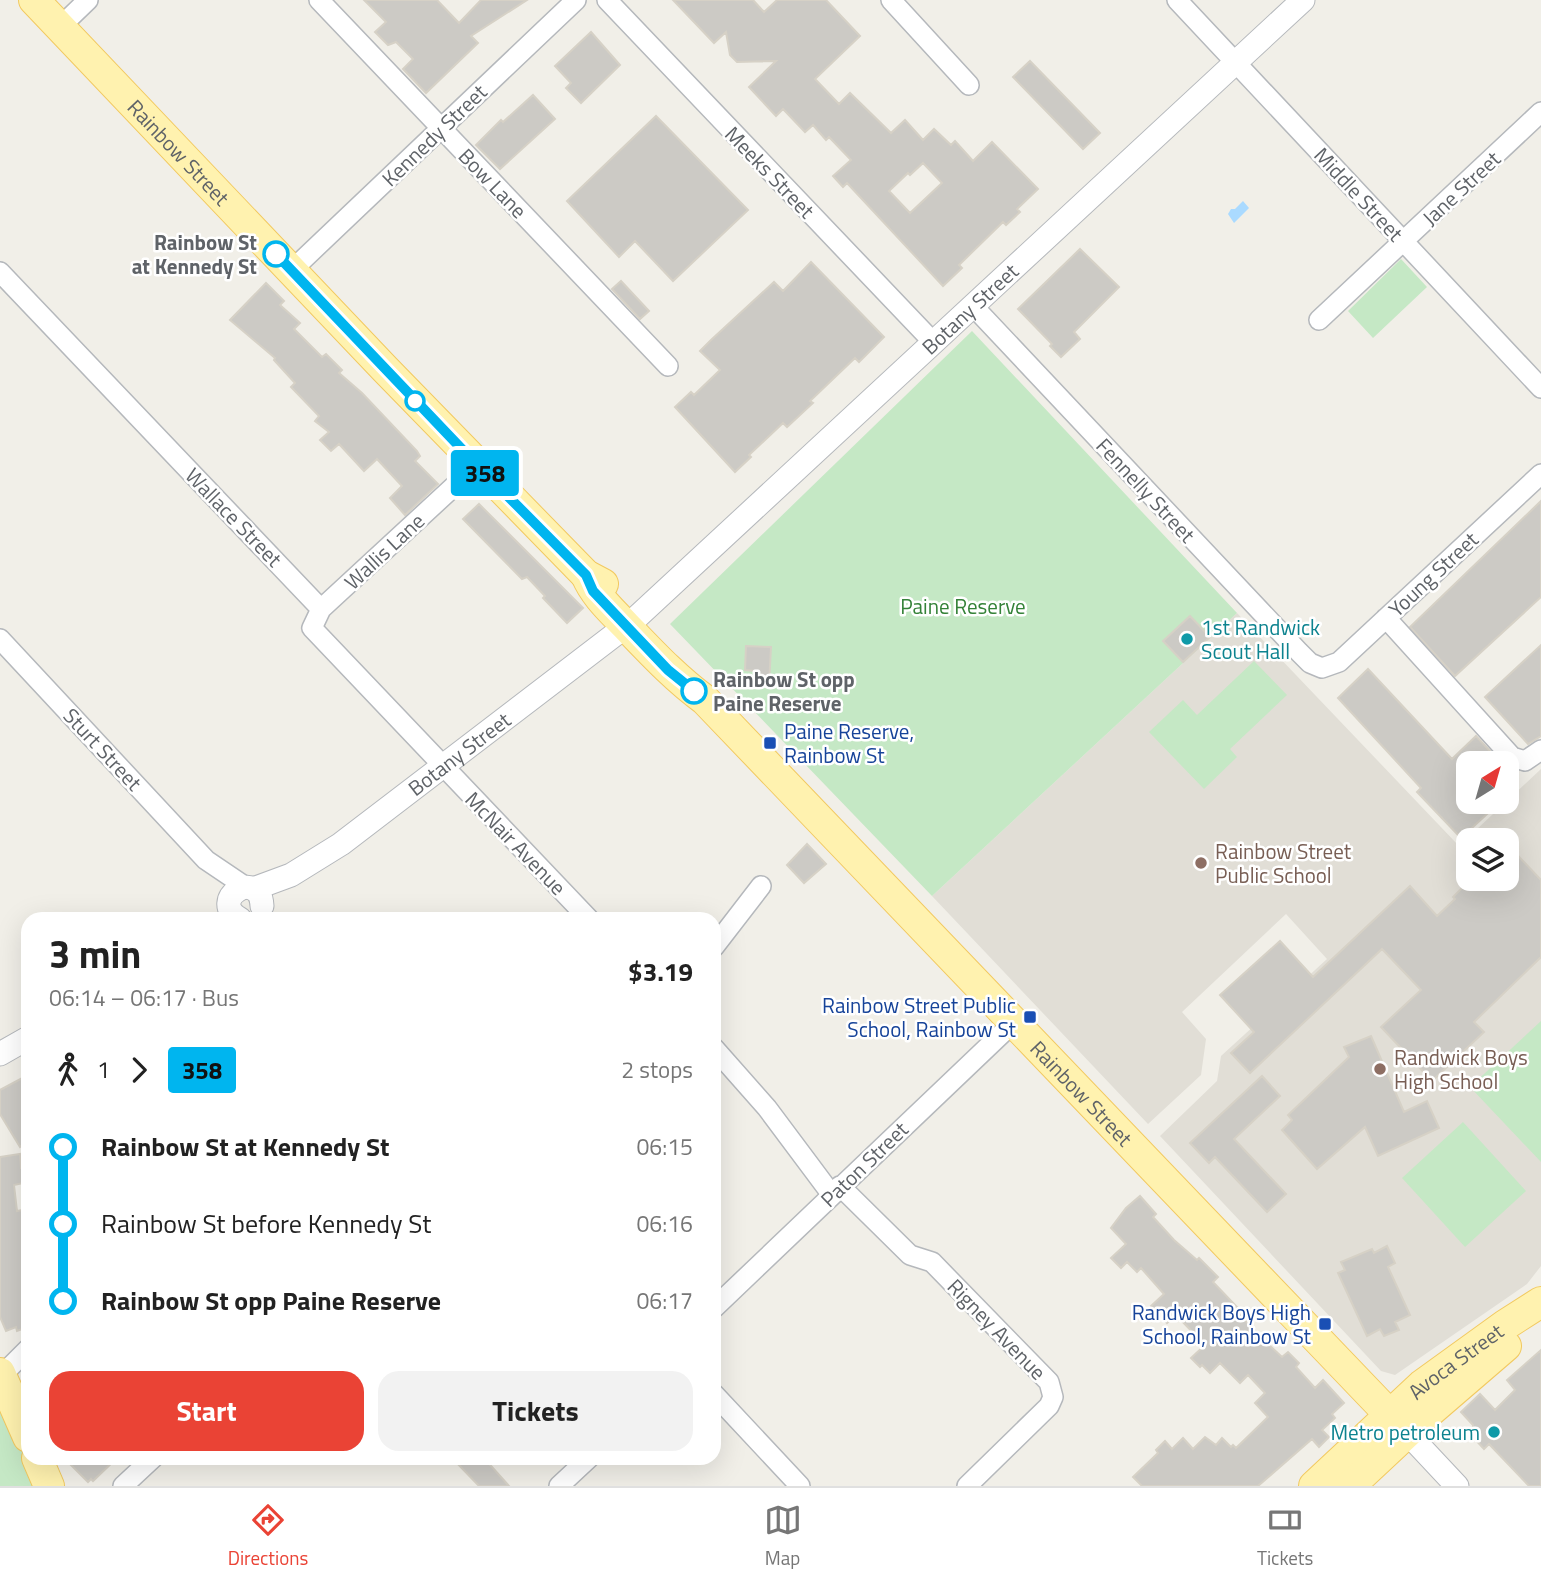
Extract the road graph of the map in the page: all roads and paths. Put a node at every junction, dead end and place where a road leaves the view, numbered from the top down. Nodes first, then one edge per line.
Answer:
1 (34, 0) edge
2 (88, 0) edge
3 (318, 0) edge
4 (576, 0) edge
5 (607, 0) edge
6 (891, 0) edge
7 (1177, 0) edge
8 (1303, 0) edge
9 (60, 27) junction
10 (1236, 61) junction
11 (969, 85) dead end
12 (1541, 112) edge
13 (440, 128) junction
14 (1404, 242) junction
15 (292, 270) junction
16 (0, 272) edge
17 (974, 307) junction
18 (1319, 320) dead end
19 (934, 343) junction
20 (668, 366) dead end
21 (1541, 388) edge
22 (477, 465) junction
23 (1541, 474) edge
24 (321, 609) junction
25 (1386, 618) junction
26 (631, 622) junction
27 (0, 639) edge
28 (1322, 668) joint
29 (1541, 750) edge
30 (443, 766) junction
31 (761, 886) dead end
32 (249, 905) edge
33 (230, 912) edge
34 (582, 912) edge
35 (721, 938) edge
36 (1014, 1022) junction
37 (21, 1042) edge
38 (0, 1054) edge
39 (721, 1056) edge
40 (836, 1190) junction
41 (721, 1301) edge
42 (1541, 1304) edge
43 (21, 1355) edge
44 (1, 1374) edge
45 (721, 1401) edge
46 (21, 1421) edge
47 (1399, 1424) junction
48 (40, 1465) edge
49 (146, 1465) edge
50 (582, 1465) edge
51 (49, 1486) edge
52 (123, 1486) edge
53 (559, 1486) edge
54 (800, 1486) edge
55 (967, 1486) edge
56 (1314, 1486) edge
57 (1350, 1486) edge
58 (1457, 1486) edge

1 - 9 main road, Rainbow Street
2 - 9 street
3 - 13 street, Bow Lane
4 - 13 street, Kennedy Street
5 - 19 street, Meeks Street
6 - 11 street
7 - 10 street, Middle Street
8 - 10 street, Botany Street
9 - 15 main road, Rainbow Street
10 - 14 street, Middle Street
10 - 17 street, Botany Street
12 - 14 street, Jane Street
13 - 15 street, Kennedy Street
13 - 20 street, Bow Lane
14 - 18 street, Jane Street
14 - 21 street, Middle Street
15 - 22 main road, Rainbow Street
16 - 24 street, Wallace Street
17 - 19 street, Botany Street
17 - 28 street, Fennelly Street
19 - 26 street, Botany Street
22 - 24 street, Wallis Lane
22 - 26 main road, Rainbow Street
23 - 25 street, Young Street
24 - 30 street
25 - 28 street, Young Street
25 - 29 street
26 - 30 street, Botany Street
26 - 36 main road, Rainbow Street
27 - 32 street, Sturt Street
30 - 32 street, Botany Street
30 - 34 street, McNair Avenue
31 - 35 street
32 - 33 street, Botany Street
36 - 40 street, Paton Street
36 - 47 main road, Rainbow Street
37 - 38 street
39 - 40 street
40 - 41 street, Paton Street
40 - 55 street, Rigney Avenue
42 - 47 main road, Avoca Street
43 - 44 street
44 - 46 main road
45 - 54 street
47 - 56 main road, Avoca Street
47 - 57 main road, Avoca Street
47 - 58 street, Rainbow Street
48 - 51 main road
49 - 52 street
50 - 53 street

